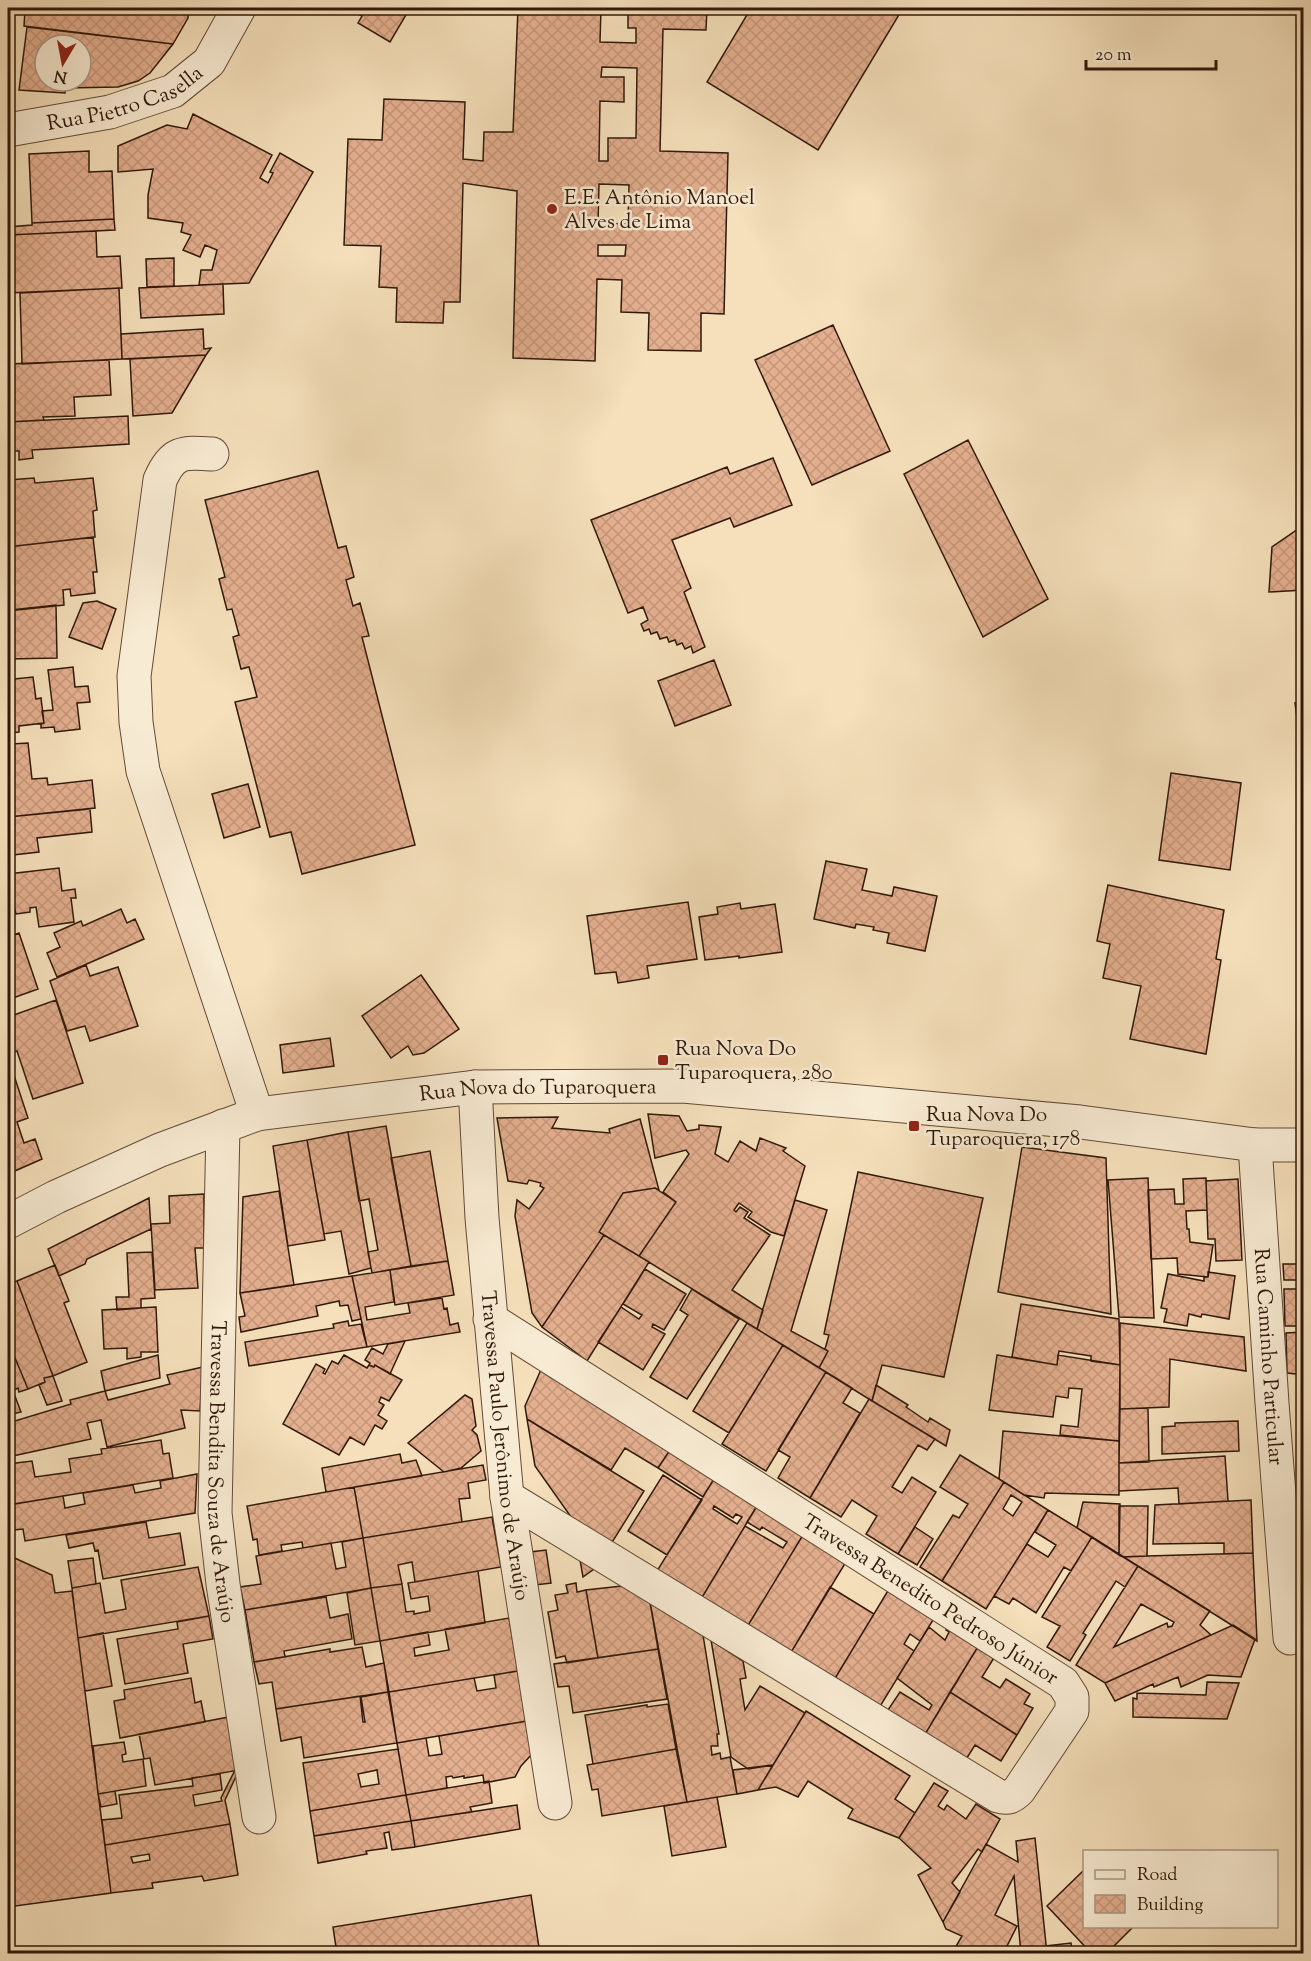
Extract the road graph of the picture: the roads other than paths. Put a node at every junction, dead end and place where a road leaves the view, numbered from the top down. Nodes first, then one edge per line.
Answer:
1 (239, 8) edge
2 (8, 130) edge
3 (212, 454) dead end
4 (475, 1087) junction
5 (257, 1114) junction
6 (224, 1126) junction
7 (1255, 1145) junction
8 (1304, 1145) edge
9 (8, 1222) edge
10 (490, 1319) junction
11 (507, 1497) junction
12 (1290, 1638) dead end
13 (555, 1803) dead end
14 (260, 1817) dead end

1 - 2 street, Rua Pietro Casella
3 - 5 street
4 - 5 street, Rua Nova do Tuparoquera
4 - 7 street, Rua Nova do Tuparoquera
4 - 10 street, Travessa Paulo Jerônimo de Araújo
5 - 6 street, Rua Nova do Tuparoquera
6 - 9 street, Rua Nova do Tuparoquera
6 - 14 street, Travessa Bendita Souza de Araújo
7 - 8 street, Rua Nova do Tuparoquera
7 - 12 street, Rua Caminho Particular
10 - 11 street, Travessa Paulo Jerônimo de Araújo
10 - 11 street, Travessa Benedito Pedroso Júnior
11 - 13 street, Travessa Paulo Jerônimo de Araújo

